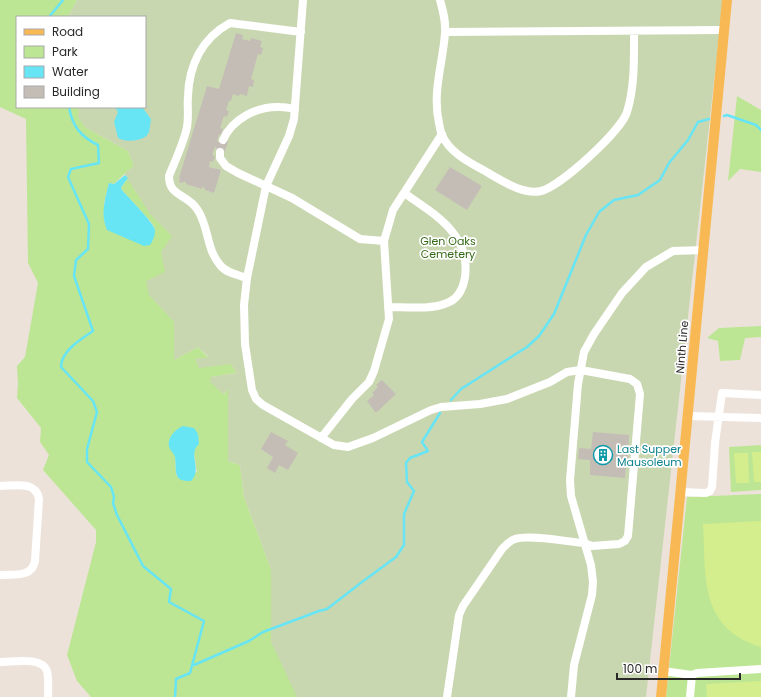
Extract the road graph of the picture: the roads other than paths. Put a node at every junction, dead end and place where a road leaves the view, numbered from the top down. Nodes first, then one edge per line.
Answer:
1 (303, 0) edge
2 (440, 0) edge
3 (727, 0) edge
4 (724, 30) junction
5 (634, 31) junction
6 (301, 32) junction
7 (445, 32) junction
8 (295, 109) junction
9 (442, 134) junction
10 (223, 140) tunnel mouth
11 (220, 152) tunnel mouth
12 (266, 186) junction
13 (404, 193) junction
14 (384, 241) junction
15 (704, 250) junction
16 (247, 278) junction
17 (388, 307) junction
18 (581, 370) junction
19 (761, 395) edge
20 (688, 416) junction
21 (718, 417) junction
22 (761, 418) edge
23 (321, 438) junction
24 (0, 486) edge
25 (680, 492) junction
26 (585, 544) junction
27 (0, 575) edge
28 (0, 662) edge
29 (761, 669) edge
30 (663, 671) junction
31 (692, 675) junction
32 (48, 697) edge
33 (447, 697) edge
34 (571, 697) edge
35 (661, 697) edge
36 (690, 697) edge

1 - 6 street
2 - 7 street
3 - 4 main road, Ninth Line
4 - 5 street
4 - 15 main road, Ninth Line
5 - 7 street
5 - 9 street
6 - 8 street
6 - 16 street
7 - 9 street
8 - 10 street
8 - 12 street
9 - 13 street
11 - 12 street
12 - 14 street
12 - 16 street
13 - 14 street
13 - 17 street
14 - 17 street
15 - 18 street
15 - 20 main road, Ninth Line
16 - 23 street
17 - 23 street
18 - 23 street
18 - 26 street
18 - 26 street
19 - 21 street
20 - 21 street
20 - 25 main road, Ninth Line
21 - 22 street
21 - 25 street
24 - 27 street
25 - 30 main road, Ninth Line
26 - 33 street
26 - 34 street
28 - 32 street
29 - 31 street
30 - 31 street
30 - 35 main road, Ninth Line
31 - 36 street

